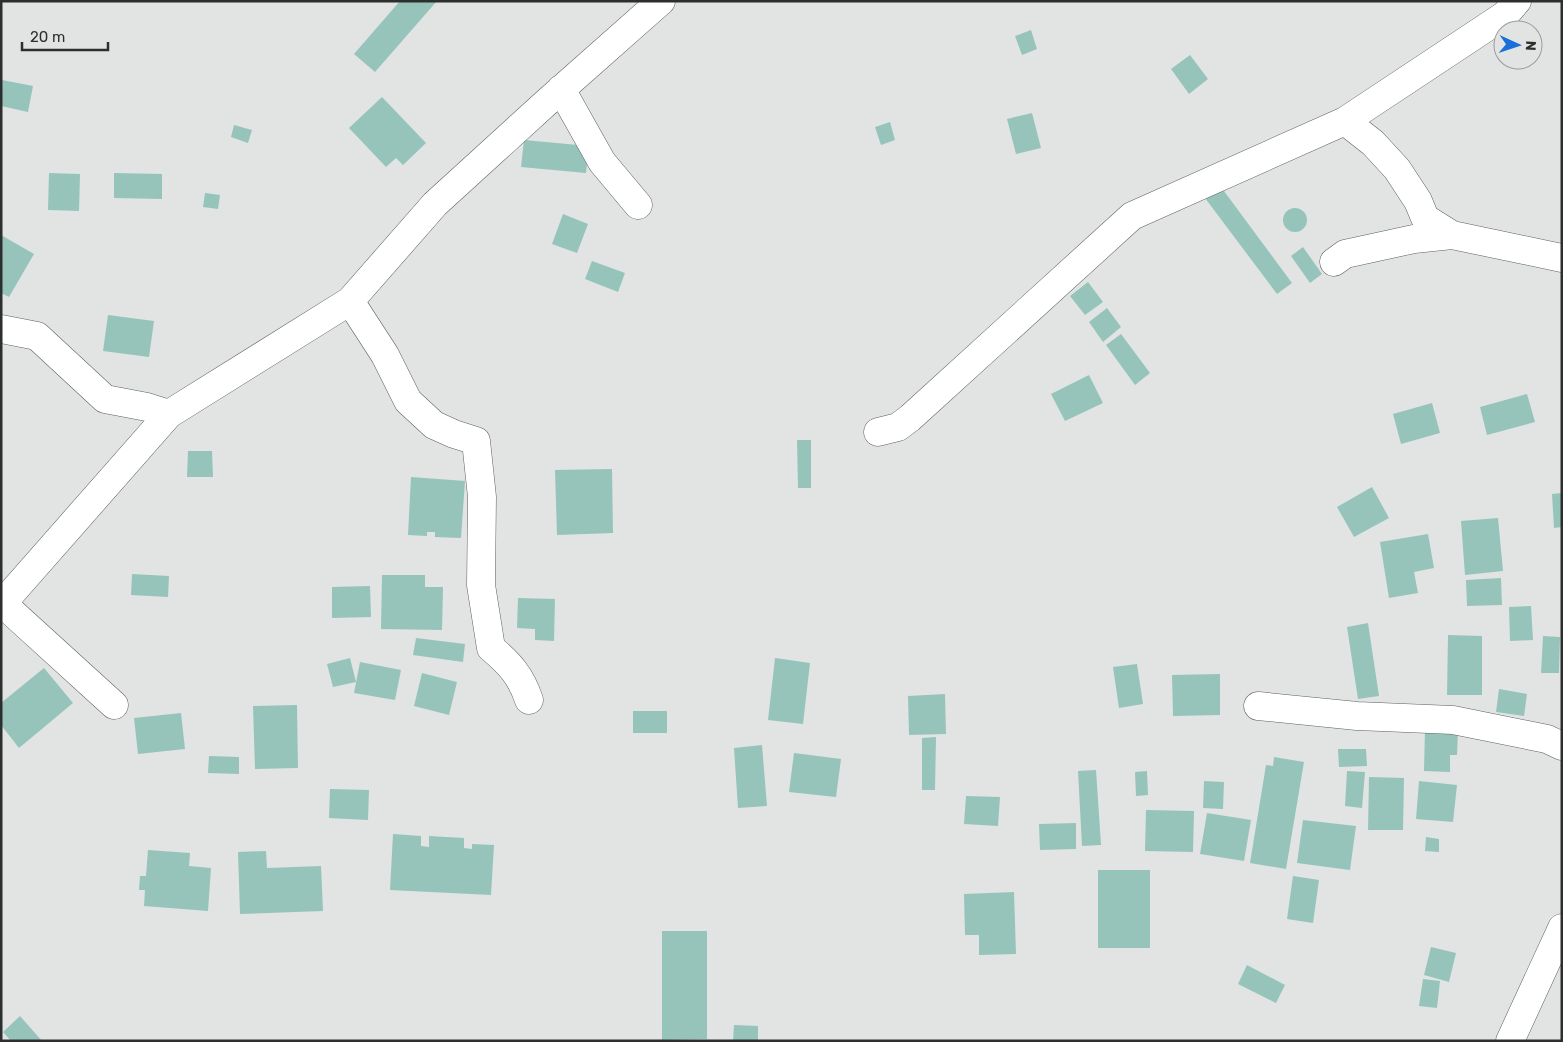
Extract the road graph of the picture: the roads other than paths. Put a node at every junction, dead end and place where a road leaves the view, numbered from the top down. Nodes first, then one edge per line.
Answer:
1 (1517, 1) edge
2 (660, 2) edge
3 (561, 90) junction
4 (1345, 121) junction
5 (638, 204) dead end
6 (1452, 235) junction
7 (1562, 258) edge
8 (1334, 262) dead end
9 (350, 301) junction
10 (1, 330) edge
11 (169, 414) junction
12 (878, 432) dead end
13 (2, 605) edge
14 (529, 700) dead end
15 (114, 706) dead end
16 (1258, 706) dead end
17 (1562, 746) edge
18 (1562, 928) edge
19 (1510, 1041) edge

1 - 4 street
2 - 3 street
3 - 5 street
3 - 9 street
4 - 6 street
4 - 12 street
6 - 7 street
6 - 8 street
9 - 11 street
9 - 14 street
10 - 11 street
11 - 13 street
13 - 15 street
16 - 17 street
18 - 19 street

